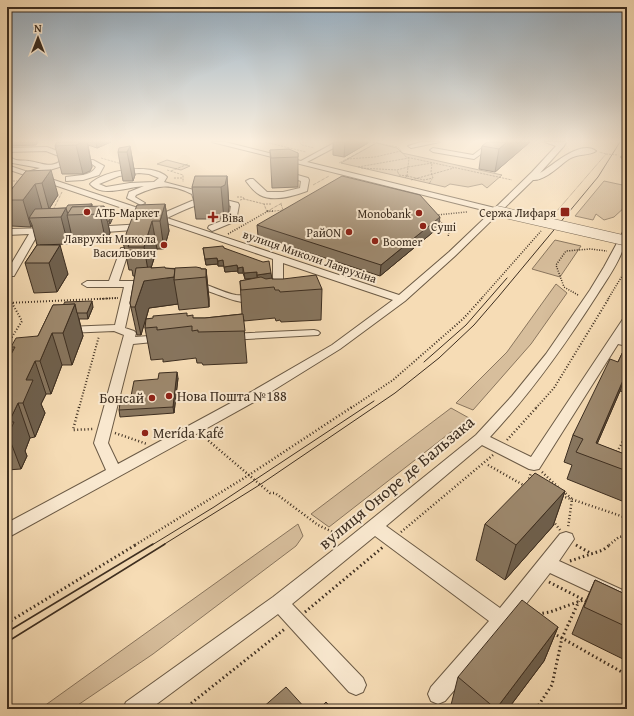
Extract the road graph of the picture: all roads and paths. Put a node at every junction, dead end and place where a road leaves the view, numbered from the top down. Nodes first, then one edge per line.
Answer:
1 (33, 175) edge
2 (90, 175) edge
3 (115, 175) edge
4 (160, 175) edge
5 (177, 175) edge
6 (331, 175) edge
7 (356, 175) edge
8 (362, 175) edge
9 (402, 175) edge
10 (426, 175) edge
11 (490, 175) edge
12 (533, 175) edge
13 (541, 175) edge
14 (588, 175) edge
15 (294, 176) dead end
16 (407, 176) junction
17 (183, 178) dead end
18 (405, 178) dead end
19 (415, 178) junction
20 (433, 178) joint
21 (69, 179) dead end
22 (411, 180) dead end
23 (512, 180) dead end
24 (20, 181) edge
25 (250, 181) dead end
26 (7, 182) edge
27 (155, 184) junction
28 (429, 184) dead end
29 (525, 184) junction
30 (311, 186) dead end
31 (73, 188) junction
32 (51, 190) dead end
33 (63, 191) dead end
34 (244, 199) dead end
35 (287, 200) dead end
36 (198, 201) junction
37 (141, 203) edge
38 (264, 204) dead end
39 (281, 204) junction
40 (498, 209) junction
41 (52, 212) edge
42 (267, 212) junction
43 (469, 212) dead end
44 (553, 216) dead end
45 (157, 224) junction
46 (212, 228) dead end
47 (544, 228) dead end
48 (80, 230) edge
49 (57, 231) edge
50 (7, 232) edge
51 (35, 232) junction
52 (224, 236) dead end
53 (626, 236) edge
54 (448, 237) dead end
55 (124, 250) edge
56 (606, 251) dead end
57 (278, 258) junction
58 (10, 274) dead end
59 (184, 283) edge
60 (87, 284) dead end
61 (113, 284) junction
62 (130, 284) junction
63 (161, 284) edge
64 (578, 295) dead end
65 (127, 298) junction
66 (402, 299) junction
67 (7, 303) edge
68 (12, 303) junction
69 (627, 321) edge
70 (101, 329) junction
71 (54, 330) edge
72 (119, 330) junction
73 (314, 333) dead end
74 (217, 337) edge
75 (178, 338) edge
76 (128, 341) junction
77 (621, 341) edge
78 (7, 345) edge
79 (105, 429) junction
80 (200, 434) dead end
81 (627, 434) edge
82 (481, 438) junction
83 (148, 444) dead end
84 (617, 453) edge
85 (488, 465) dead end
86 (534, 465) junction
87 (115, 473) junction
88 (249, 475) junction
89 (557, 495) edge
90 (572, 499) junction
91 (548, 515) edge
92 (627, 518) edge
93 (374, 526) junction
94 (7, 531) edge
95 (339, 536) dead end
96 (627, 536) edge
97 (566, 539) junction
98 (592, 554) junction
99 (545, 569) junction
100 (581, 600) junction
101 (627, 601) edge
102 (279, 603) junction
103 (595, 605) edge
104 (537, 614) edge
105 (502, 620) junction
106 (7, 623) edge
107 (549, 631) edge
108 (562, 638) junction
109 (627, 675) edge
110 (356, 685) dead end
111 (438, 694) dead end
112 (133, 709) edge
113 (536, 709) edge

1 - 31 street, вулиця Миколи Лаврухіна
2 - 21 street
3 - 27 street
4 - 27 street
5 - 17 path
6 - 30 path
7 - 40 street
8 - 40 street
9 - 16 path
10 - 19 path
11 - 23 path
12 - 29 street
13 - 29 street
14 - 44 path
15 - 25 street
16 - 18 path
16 - 19 path
19 - 20 path
19 - 22 path
20 - 28 path
24 - 26 path
27 - 36 street
27 - 37 street
29 - 40 street
31 - 32 street
31 - 45 street, вулиця Миколи Лаврухіна
33 - 41 path
34 - 38 path
35 - 39 path
36 - 45 street
36 - 46 street
39 - 42 path
39 - 42 path
40 - 53 street, bridge
40 - 66 street
42 - 52 path
43 - 54 path
45 - 48 street
45 - 57 street, вулиця Миколи Лаврухіна
47 - 88 path
49 - 51 street
50 - 51 street
51 - 58 street
53 - 82 street, вулиця Оноре де Бальзака
55 - 61 street
56 - 64 path
57 - 59 street
57 - 66 street, вулиця Миколи Лаврухіна
60 - 61 street
61 - 62 street
62 - 63 street
62 - 65 street
65 - 68 path
65 - 72 street
66 - 87 street
67 - 68 path
68 - 78 path
69 - 77 street
70 - 71 street
70 - 72 street
70 - 79 path
72 - 76 street
73 - 74 street
75 - 76 street
76 - 79 street
77 - 86 street
79 - 83 path
79 - 87 street
80 - 88 path
81 - 84 path
82 - 86 street
82 - 93 street, вулиця Оноре де Бальзака
85 - 86 path
86 - 90 path
87 - 94 street
88 - 95 path
88 - 106 path
89 - 90 path
90 - 92 path
90 - 97 path
91 - 97 path
93 - 102 street, вулиця Оноре де Бальзака
93 - 105 street
96 - 98 path
97 - 98 path
97 - 99 street
98 - 99 path
99 - 100 path
99 - 101 street
99 - 105 street
100 - 103 path
100 - 104 path
100 - 108 path
102 - 110 street
102 - 112 street, вулиця Оноре де Бальзака
105 - 111 street
107 - 108 path
108 - 109 path
108 - 113 path

